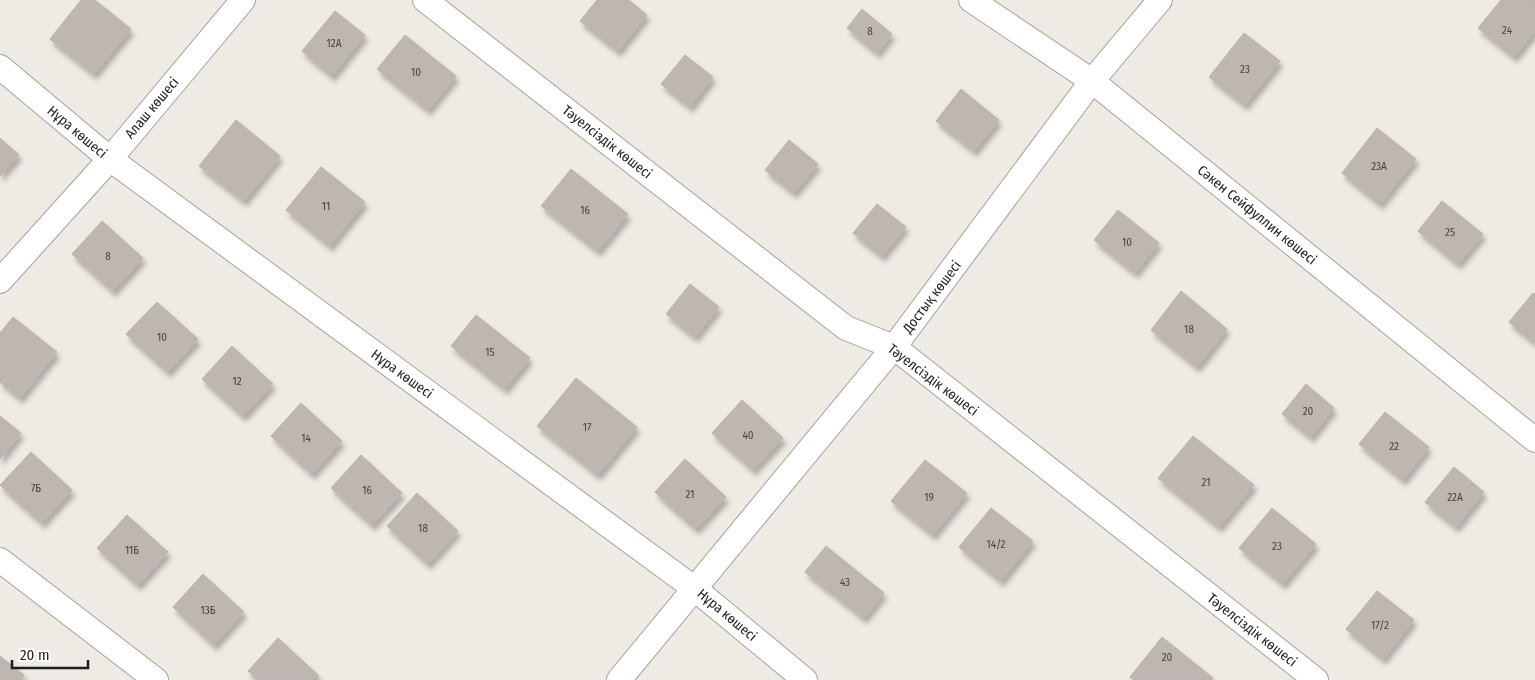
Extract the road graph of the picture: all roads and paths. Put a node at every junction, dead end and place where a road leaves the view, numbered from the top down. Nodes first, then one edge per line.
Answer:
1 (243, 0) edge
2 (425, 0) edge
3 (971, 0) edge
4 (1160, 0) edge
5 (0, 67) edge
6 (1092, 81) junction
7 (110, 159) junction
8 (0, 282) edge
9 (894, 348) junction
10 (1535, 440) edge
11 (0, 560) edge
12 (695, 589) junction
13 (156, 680) edge
14 (619, 680) edge
15 (804, 680) edge
16 (1316, 680) edge

1 - 7 street, Алаш көшесі
2 - 9 street, Тәуелсіздік көшесі
3 - 6 street, Сәкен Сейфуллин көшесі
4 - 6 street, Достық көшесі
5 - 7 street, Нұра көшесі
6 - 9 street, Достық көшесі
6 - 10 street, Сәкен Сейфуллин көшесі
7 - 8 street, Алаш көшесі
7 - 12 street, Нұра көшесі
9 - 12 street, Достық көшесі
9 - 16 street, Тәуелсіздік көшесі
11 - 13 street
12 - 14 street, Достық көшесі
12 - 15 street, Нұра көшесі

